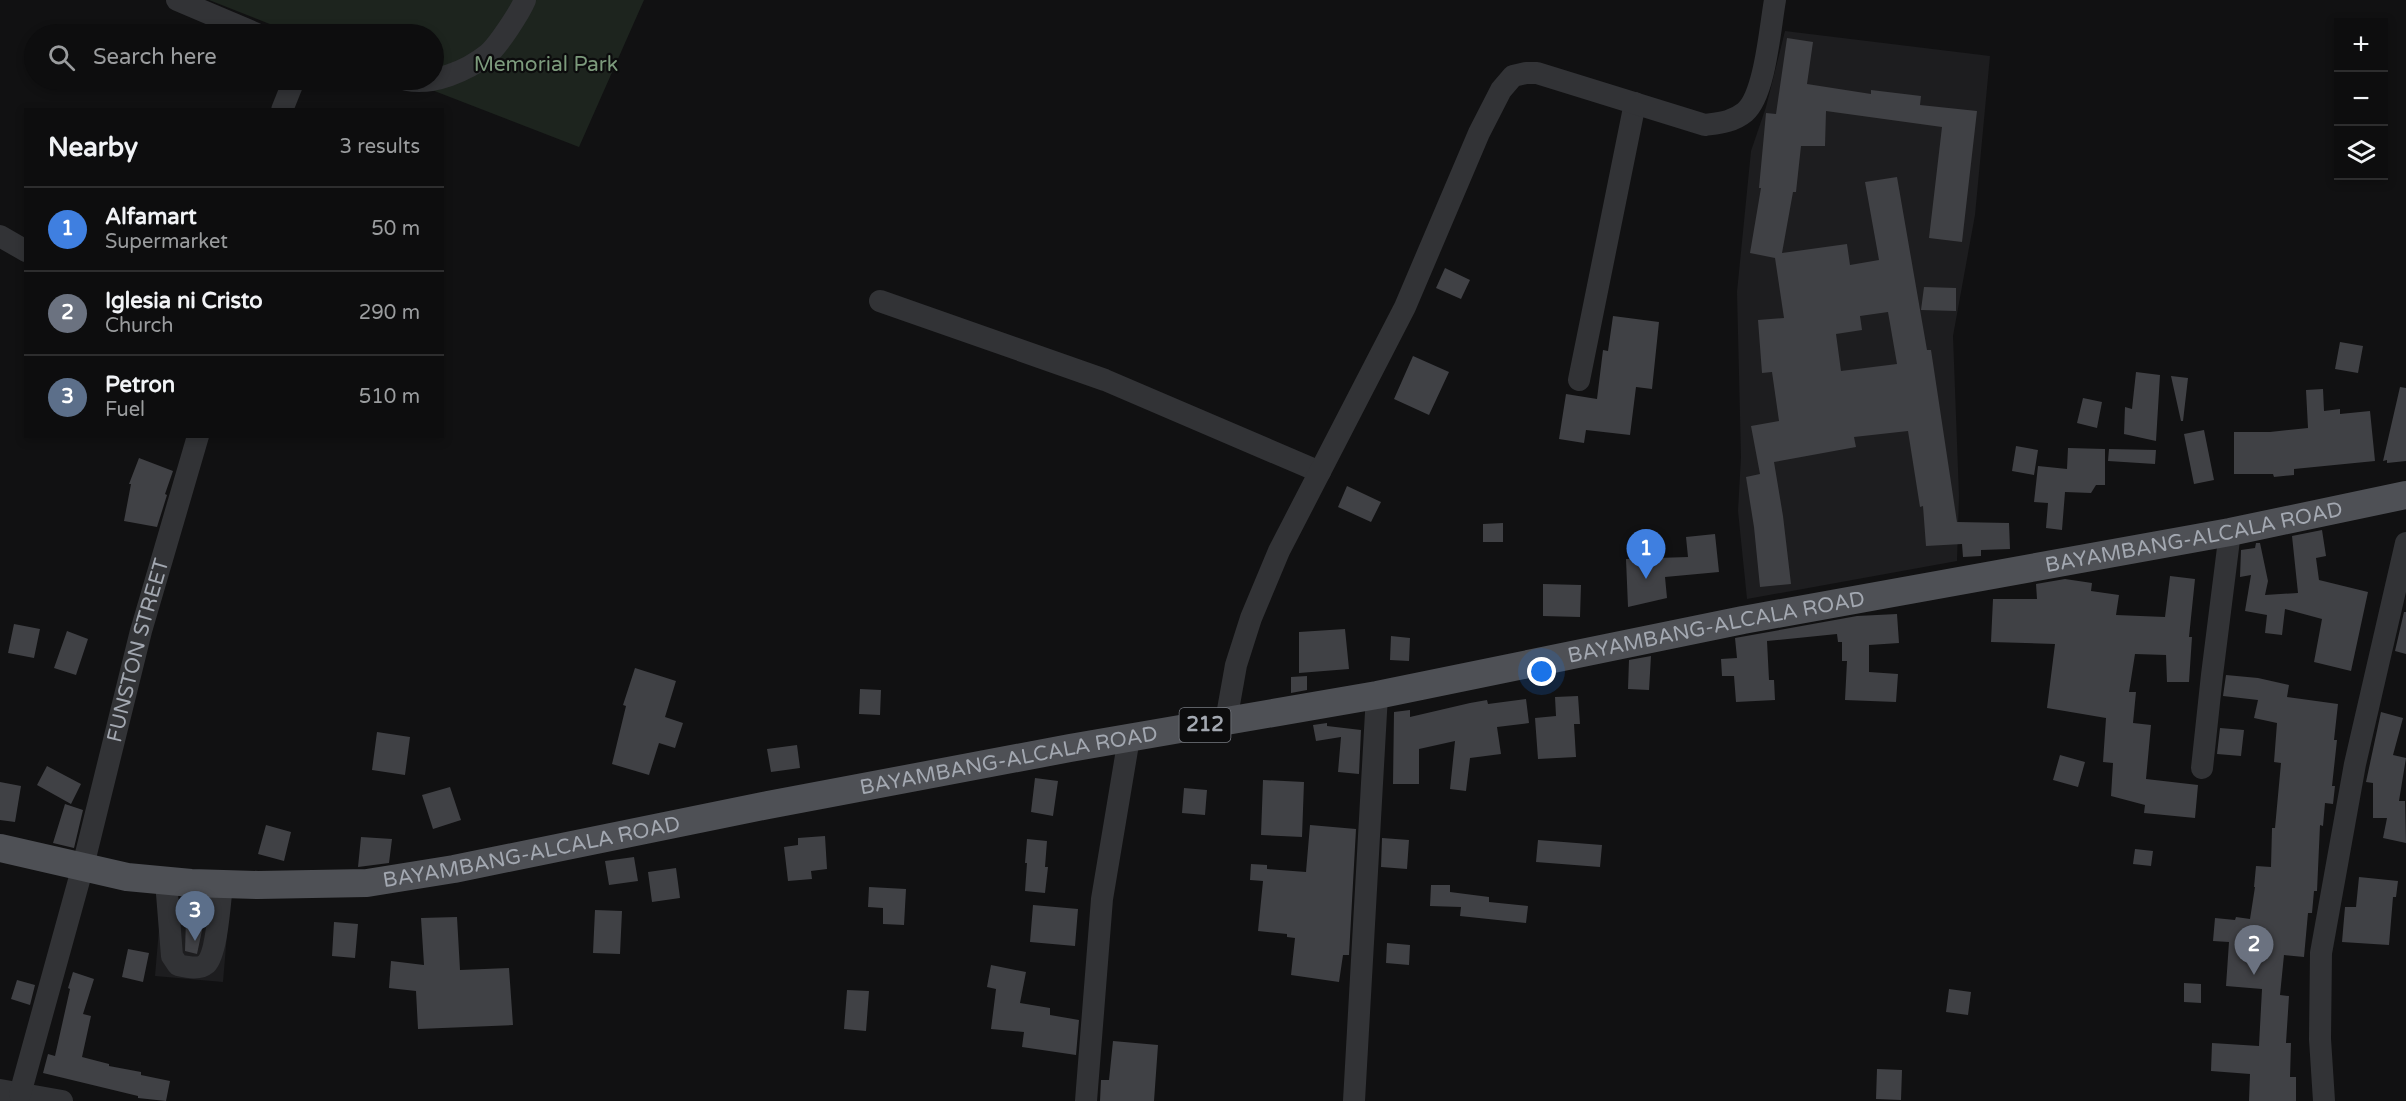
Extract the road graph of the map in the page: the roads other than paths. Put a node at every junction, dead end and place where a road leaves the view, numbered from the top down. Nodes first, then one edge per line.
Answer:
1 (177, 0) edge
2 (525, 0) edge
3 (1775, 0) edge
4 (233, 24) edge
5 (444, 78) edge
6 (290, 90) edge
7 (1635, 103) junction
8 (283, 108) edge
9 (0, 236) edge
10 (24, 250) edge
11 (880, 301) dead end
12 (1579, 380) dead end
13 (197, 438) edge
14 (1320, 472) junction
15 (2406, 495) edge
16 (2230, 532) junction
17 (2406, 543) edge
18 (1377, 695) junction
19 (1226, 721) junction
20 (1129, 738) junction
21 (2202, 768) dead end
22 (0, 848) edge
23 (82, 866) junction
24 (166, 881) junction
25 (222, 884) junction
26 (10, 1092) edge
27 (62, 1101) edge
28 (1086, 1101) edge
29 (1354, 1101) edge
30 (2324, 1101) edge

1 - 4 street
2 - 5 street
3 - 7 street
6 - 8 street
7 - 12 street
7 - 14 street
9 - 10 street
11 - 14 street
13 - 23 street, FUNSTON STREET
14 - 19 street
15 - 16 main road, BAYAMBANG-ALCALA ROAD / 212
16 - 18 main road, BAYAMBANG-ALCALA ROAD / 212
16 - 21 street
17 - 30 street
18 - 19 main road, BAYAMBANG-ALCALA ROAD / 212
18 - 29 street
19 - 20 main road, BAYAMBANG-ALCALA ROAD / 212
20 - 25 main road, BAYAMBANG-ALCALA ROAD / 212
20 - 28 street
22 - 23 main road, BAYAMBANG-ALCALA ROAD / 212
23 - 24 main road, BAYAMBANG-ALCALA ROAD / 212
23 - 26 street, FUNSTON STREET
24 - 25 main road, BAYAMBANG-ALCALA ROAD / 212
24 - 25 street
26 - 27 street

